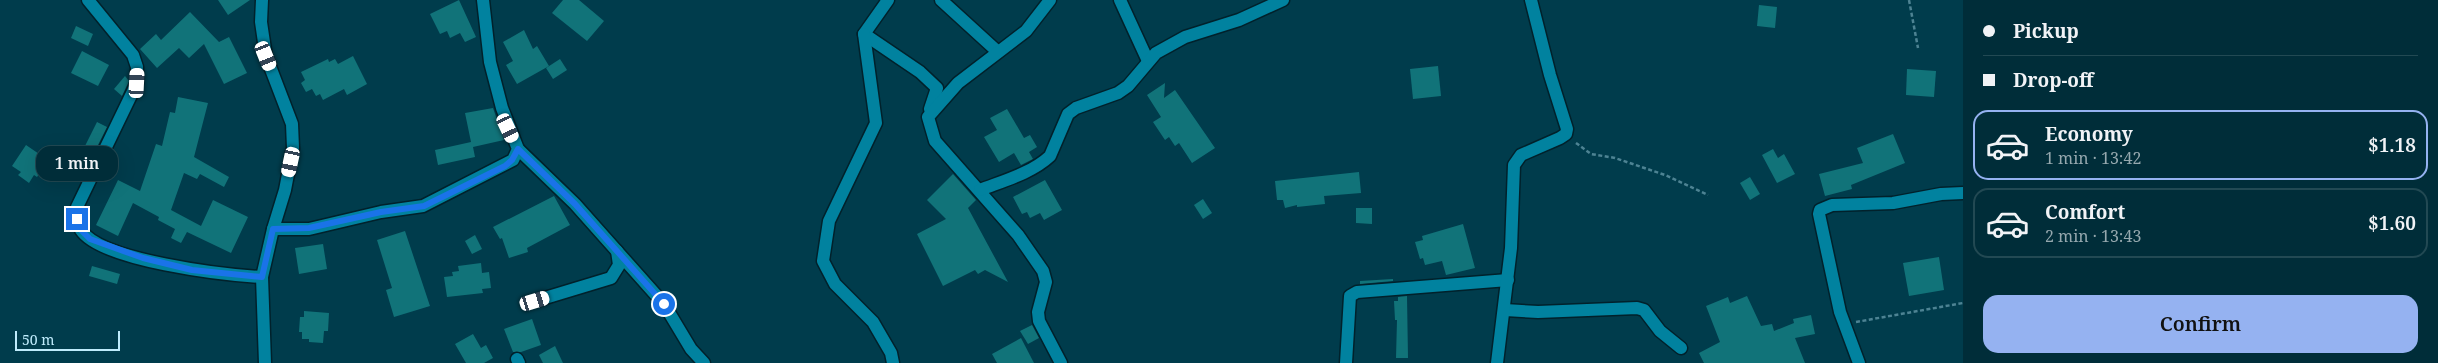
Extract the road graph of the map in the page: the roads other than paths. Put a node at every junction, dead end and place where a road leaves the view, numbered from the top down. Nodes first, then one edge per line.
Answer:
1 (88, 0) edge
2 (262, 0) edge
3 (483, 0) edge
4 (888, 0) edge
5 (941, 0) edge
6 (1050, 0) edge
7 (1120, 0) edge
8 (1283, 0) edge
9 (1531, 0) edge
10 (864, 34) junction
11 (998, 52) junction
12 (1148, 61) junction
13 (928, 117) junction
14 (518, 149) junction
15 (980, 190) junction
16 (1963, 194) edge
17 (273, 229) junction
18 (617, 251) junction
19 (262, 277) junction
20 (1508, 280) junction
21 (535, 301) dead end
22 (1505, 310) junction
23 (1681, 348) dead end
24 (265, 363) edge
25 (704, 363) edge
26 (893, 363) edge
27 (1061, 363) edge
28 (1346, 363) edge
29 (1497, 363) edge
30 (1859, 363) edge

1 - 19 street
2 - 17 street
3 - 14 street
4 - 10 street
5 - 11 street
6 - 11 street
7 - 12 street
8 - 12 street
9 - 20 street
10 - 13 street
10 - 26 street
11 - 13 street
12 - 15 street
13 - 15 street
14 - 17 street
14 - 18 street
15 - 27 street
16 - 30 street
17 - 19 street
18 - 21 street
18 - 25 street
19 - 24 street
20 - 22 street
20 - 28 street
22 - 23 street
22 - 29 street

